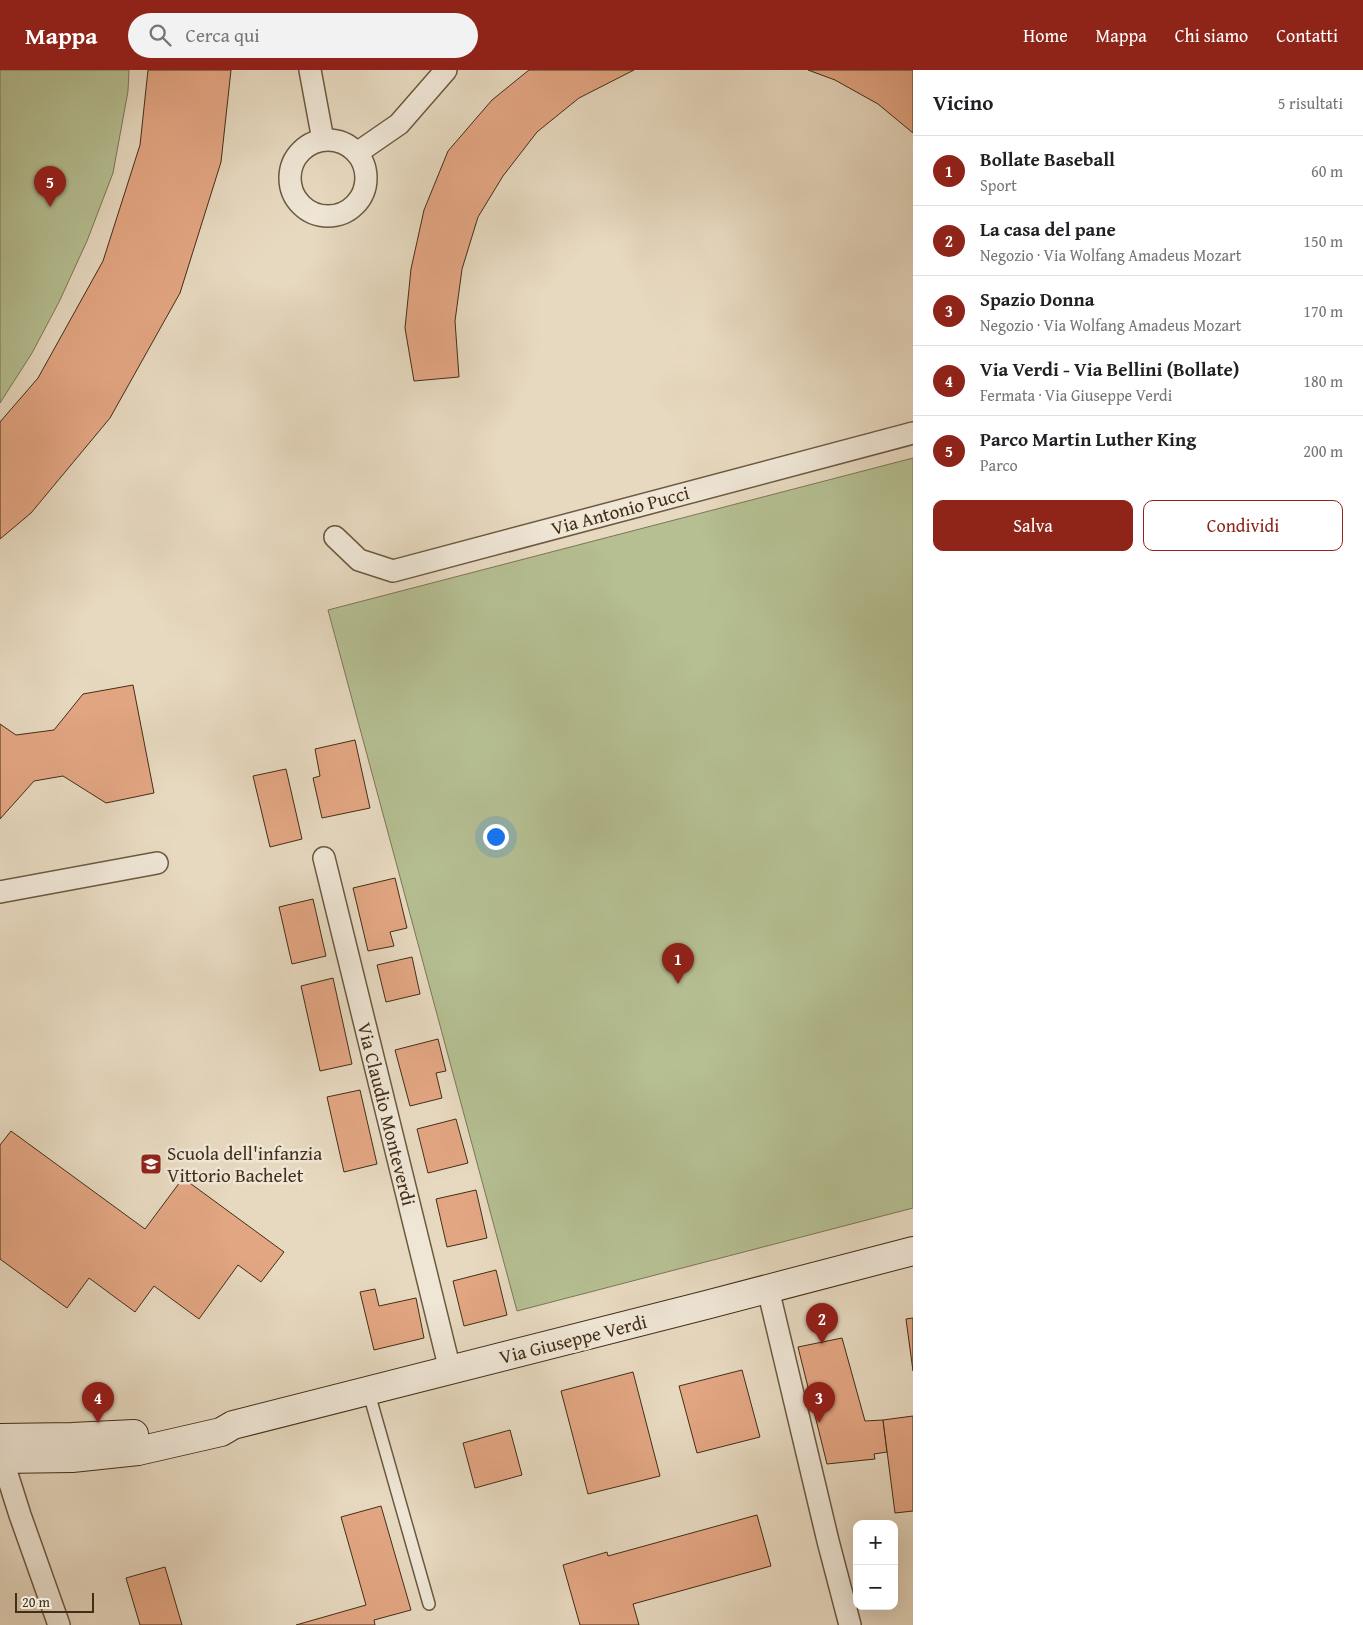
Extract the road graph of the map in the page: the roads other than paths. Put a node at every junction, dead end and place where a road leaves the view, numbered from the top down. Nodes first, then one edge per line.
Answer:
1 (310, 70) edge
2 (446, 70) edge
3 (399, 124) junction
4 (323, 140) junction
5 (357, 153) junction
6 (366, 175) junction
7 (913, 433) edge
8 (335, 536) dead end
9 (324, 858) dead end
10 (157, 863) dead end
11 (0, 892) edge
12 (913, 1251) edge
13 (768, 1289) junction
14 (450, 1370) junction
15 (368, 1390) junction
16 (1, 1452) edge
17 (429, 1604) dead end
18 (60, 1625) edge
19 (850, 1625) edge

1 - 4 street
2 - 3 street
3 - 5 street
3 - 6 street
4 - 5 street
4 - 6 street
5 - 6 street
7 - 8 street, Via Antonio Pucci
9 - 14 street, Via Claudio Monteverdi
10 - 11 street
12 - 13 street, Via Giuseppe Verdi
13 - 14 street, Via Giuseppe Verdi
13 - 19 street
14 - 15 street, Via Giuseppe Verdi
15 - 16 street, Via Giuseppe Verdi
15 - 17 lane
16 - 18 street

